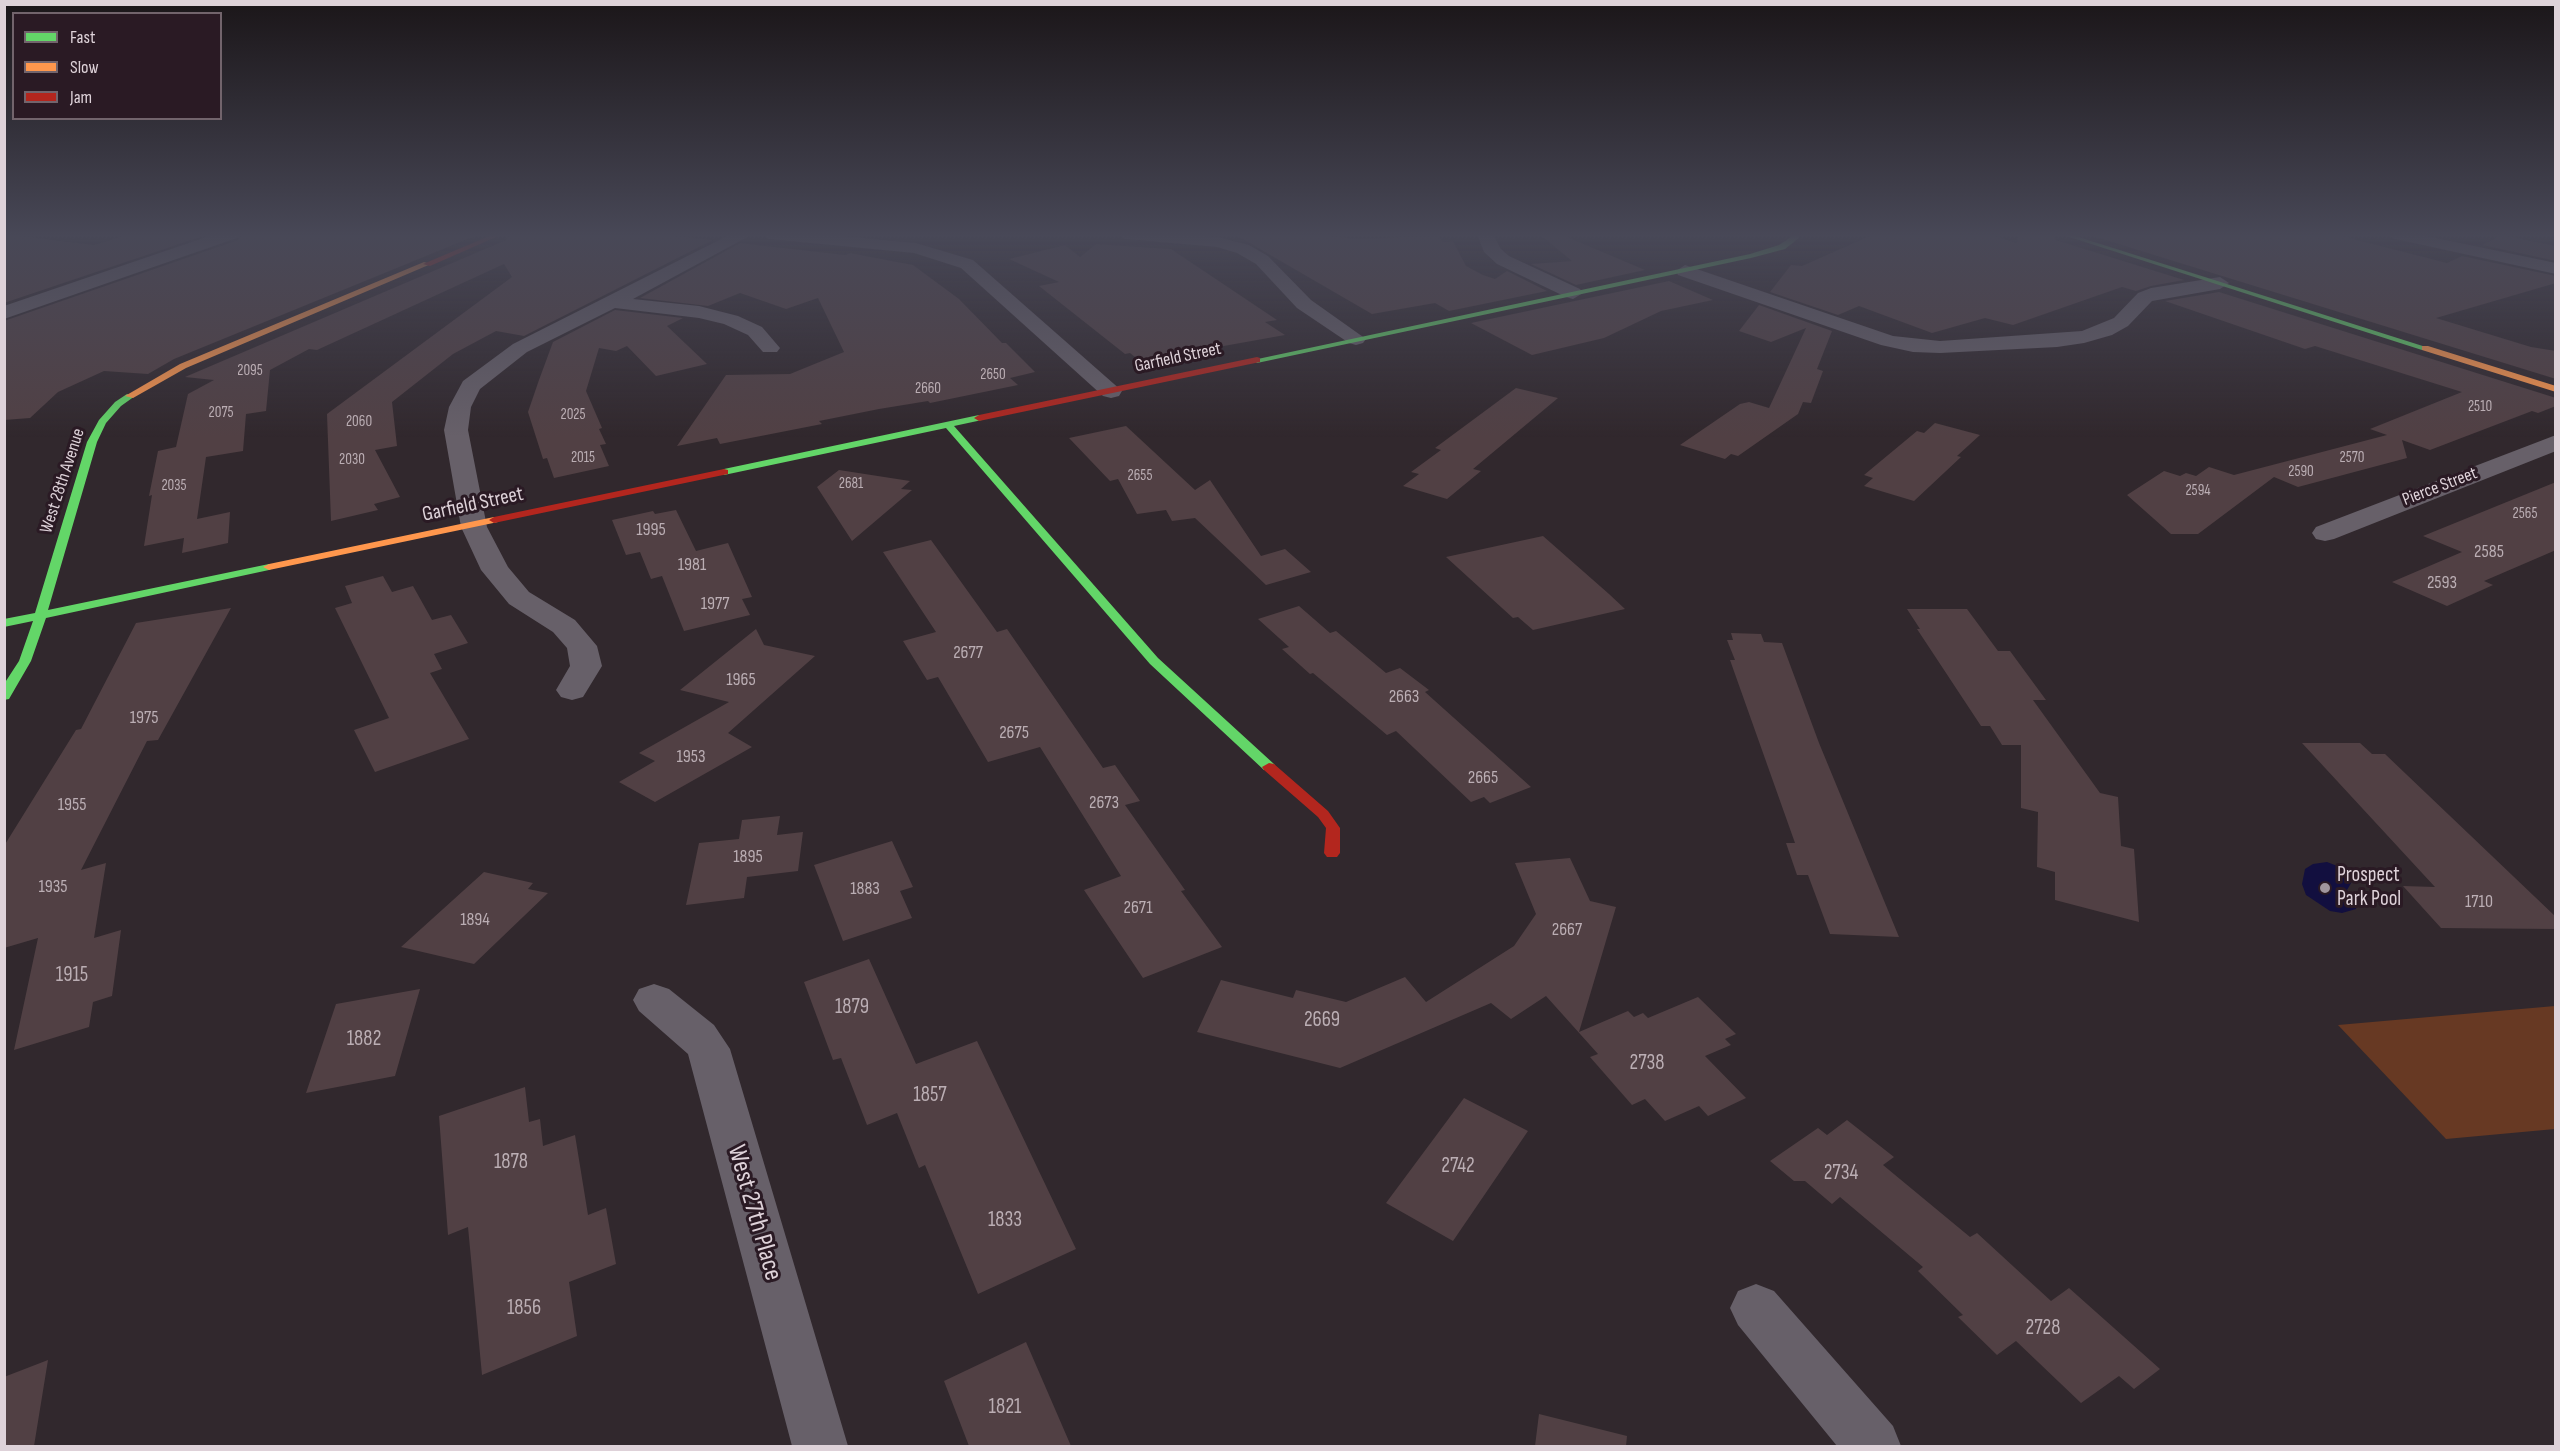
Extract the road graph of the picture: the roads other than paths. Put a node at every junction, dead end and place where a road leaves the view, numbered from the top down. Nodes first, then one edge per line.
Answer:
1 (36, 302) edge
2 (337, 302) edge
3 (612, 302) joint
4 (1010, 302) edge
5 (1302, 302) edge
6 (1532, 302) edge
7 (1774, 302) edge
8 (2140, 302) edge
9 (2279, 302) edge
10 (4, 313) edge
11 (1356, 339) junction
12 (770, 348) dead end
13 (2556, 389) edge
14 (1111, 391) junction
15 (950, 426) junction
16 (2556, 442) edge
17 (474, 527) junction
18 (2325, 533) dead end
19 (40, 616) junction
20 (4, 623) edge
21 (572, 690) dead end
22 (4, 696) edge
23 (1332, 853) dead end
24 (654, 1000) dead end
25 (1756, 1308) dead end
26 (820, 1446) edge
27 (1873, 1446) edge

1 - 10 street
2 - 19 street, West 28th Avenue
3 - 12 street
3 - 17 street
4 - 14 street
5 - 11 street
6 - 11 street, Garfield Street
7 - 8 street
9 - 13 street
11 - 14 street, Garfield Street
14 - 15 street, Garfield Street
15 - 17 street, Garfield Street
15 - 23 street
16 - 18 street, Pierce Street
17 - 19 street, Garfield Street
17 - 21 street
19 - 20 street, Garfield Street
19 - 22 street, West 28th Avenue
24 - 26 street, West 27th Place
25 - 27 street

